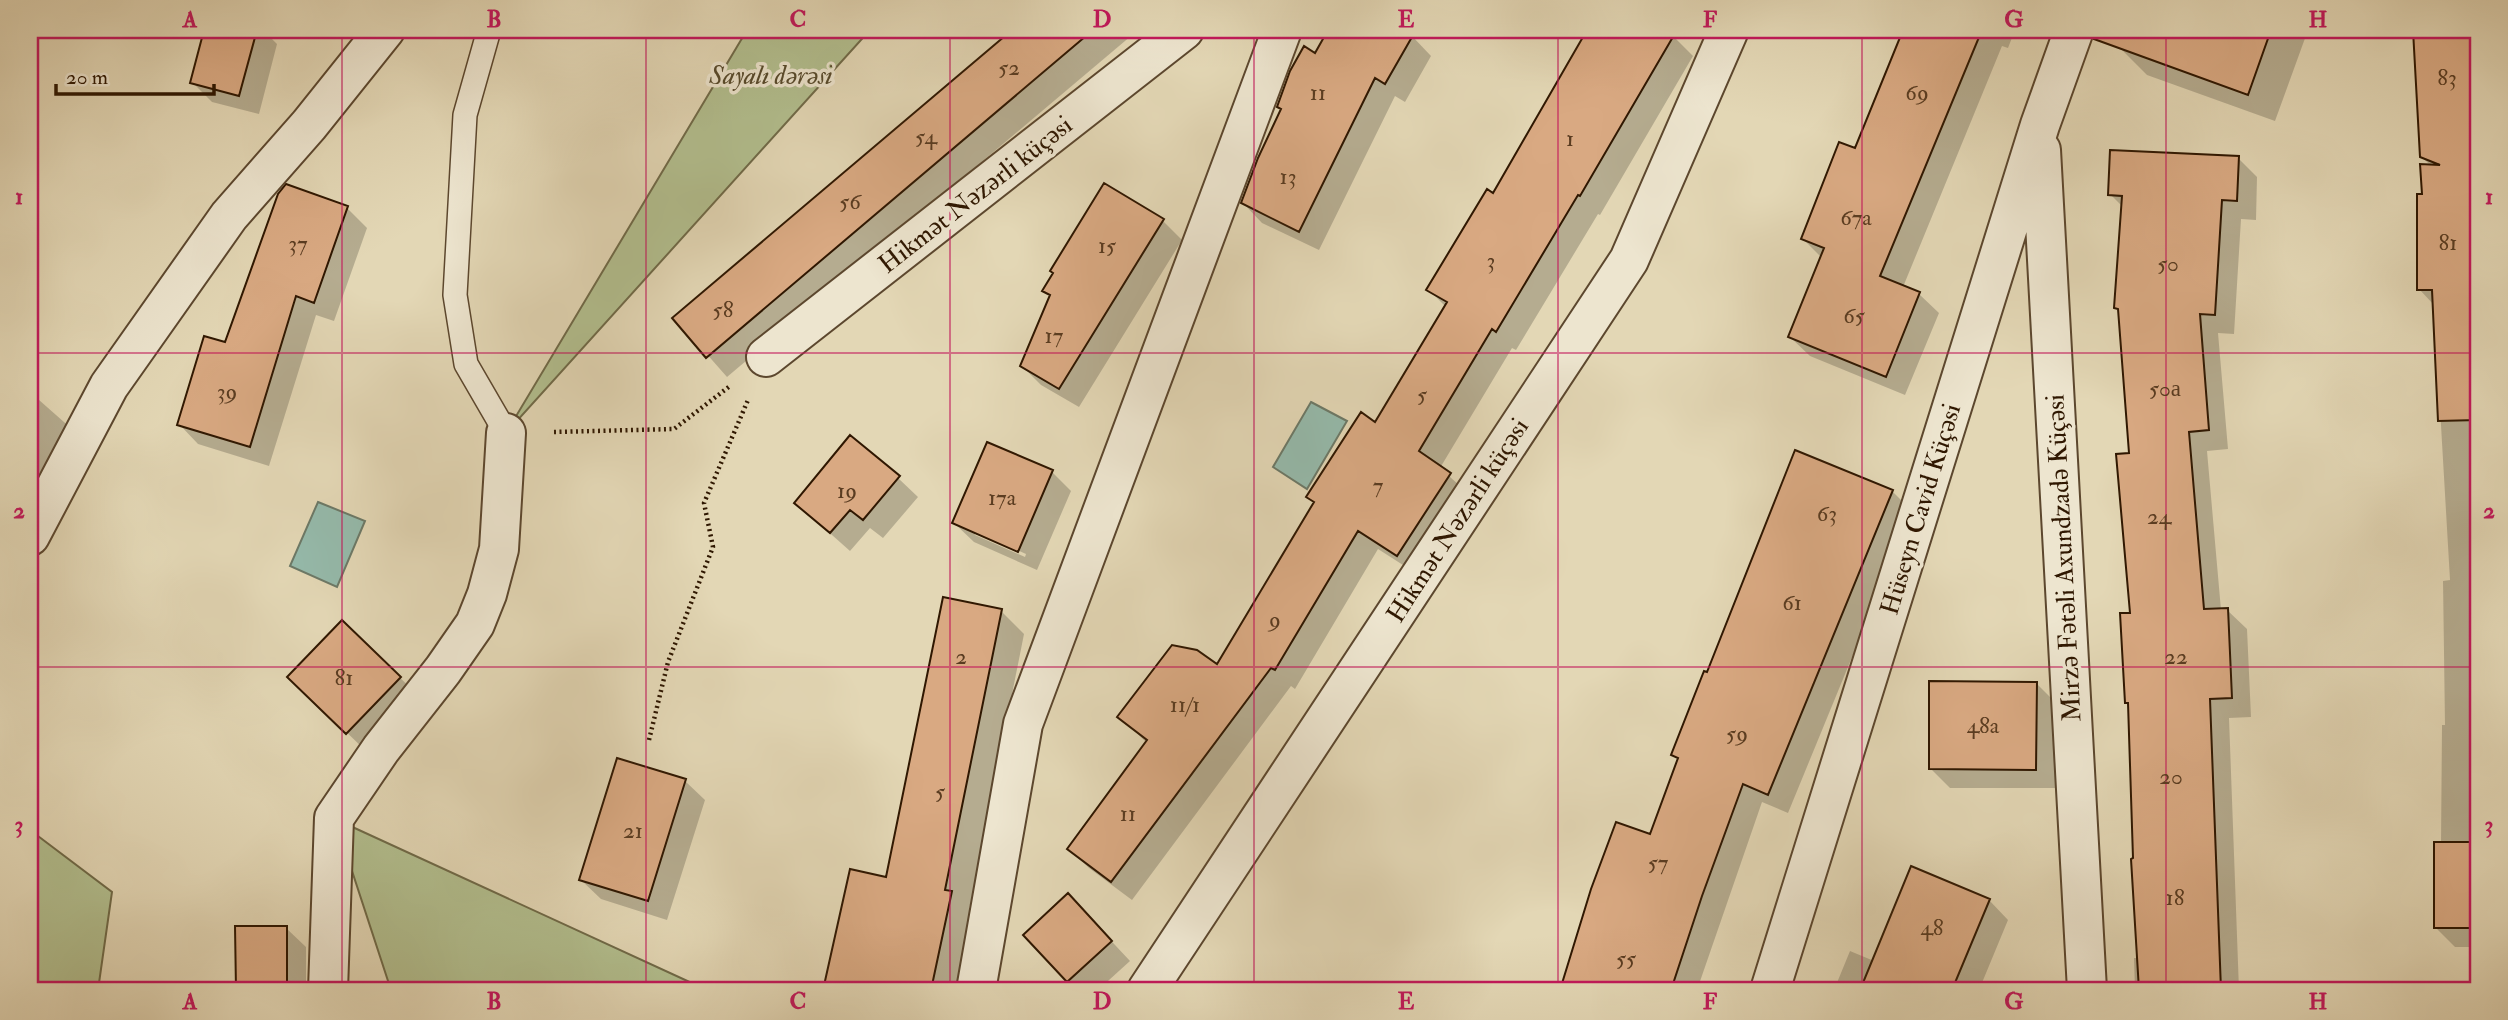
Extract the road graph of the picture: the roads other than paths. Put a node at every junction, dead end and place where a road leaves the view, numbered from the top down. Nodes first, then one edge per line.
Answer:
1 (385, 30) edge
2 (489, 30) edge
3 (1184, 30) edge
4 (1282, 30) edge
5 (1729, 30) edge
6 (2074, 30) edge
7 (2040, 125) junction
8 (766, 358) road end
9 (506, 433) joint
10 (30, 536) edge
11 (328, 990) edge
12 (976, 990) edge
13 (1147, 990) edge
14 (1770, 990) edge
15 (2087, 990) edge

1 - 10 street
2 - 9 lane
3 - 8 street, Hikmət Nəzərli küçəsi
4 - 12 street
5 - 13 street, Hikmət Nəzərli küçəsi
6 - 7 street, Hüseyn Cavid Küçəsi
7 - 14 street, Hüseyn Cavid Küçəsi
7 - 15 street, Mirzə Fətəli Axundzadə Küçəsi
9 - 11 street

